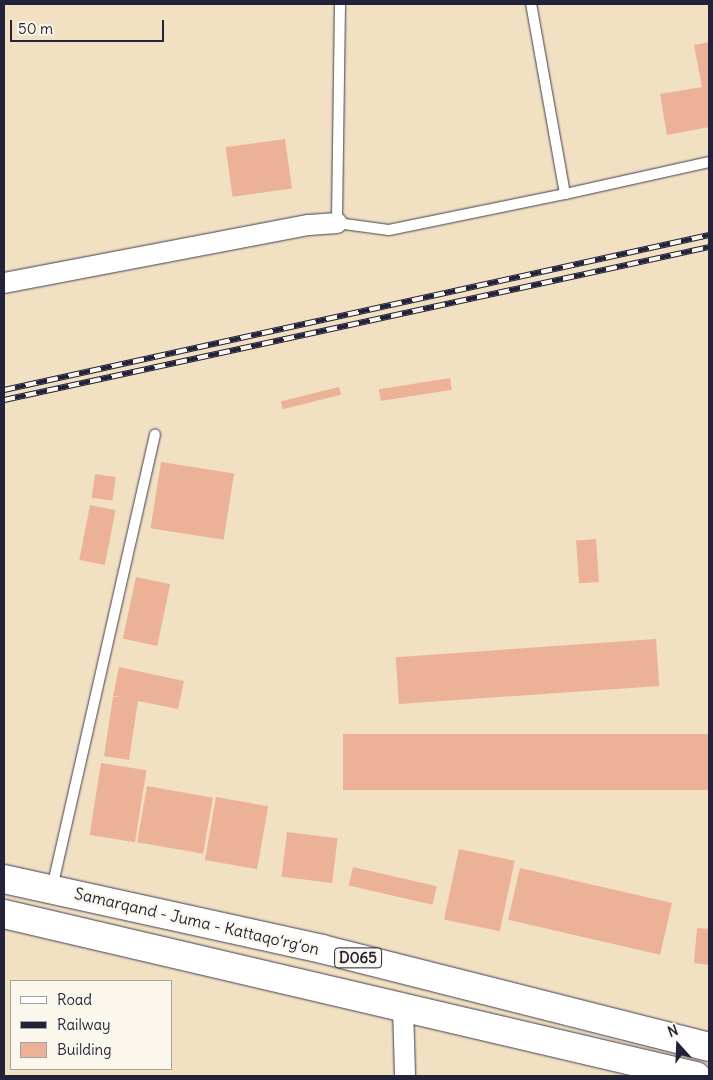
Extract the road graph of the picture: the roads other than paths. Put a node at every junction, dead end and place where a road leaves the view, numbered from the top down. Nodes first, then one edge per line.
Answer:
1 (340, 4) edge
2 (531, 4) edge
3 (709, 162) edge
4 (565, 194) junction
5 (337, 223) junction
6 (4, 283) edge
7 (155, 435) dead end
8 (4, 879) edge
9 (52, 889) junction
10 (146, 910) junction
11 (4, 914) edge
12 (137, 945) junction
13 (322, 949) junction
14 (311, 985) junction
15 (403, 1007) junction
16 (709, 1047) edge
17 (405, 1076) edge
18 (696, 1076) edge

1 - 5 lane
2 - 4 lane
3 - 4 lane
4 - 5 lane
5 - 6 street
7 - 9 lane
8 - 9 main road, Samarqand - Juma - Kattaqo‘rg‘on / D065
9 - 10 main road, Samarqand - Juma - Kattaqo‘rg‘on / D065
10 - 12 main road
10 - 13 main road, Samarqand - Juma - Kattaqo‘rg‘on / D065
11 - 12 main road, D065
12 - 14 main road, D065
13 - 14 main road
13 - 16 main road, Samarqand - Juma - Kattaqo‘rg‘on / D065
14 - 15 main road, D065
15 - 17 street
15 - 18 main road, D065

